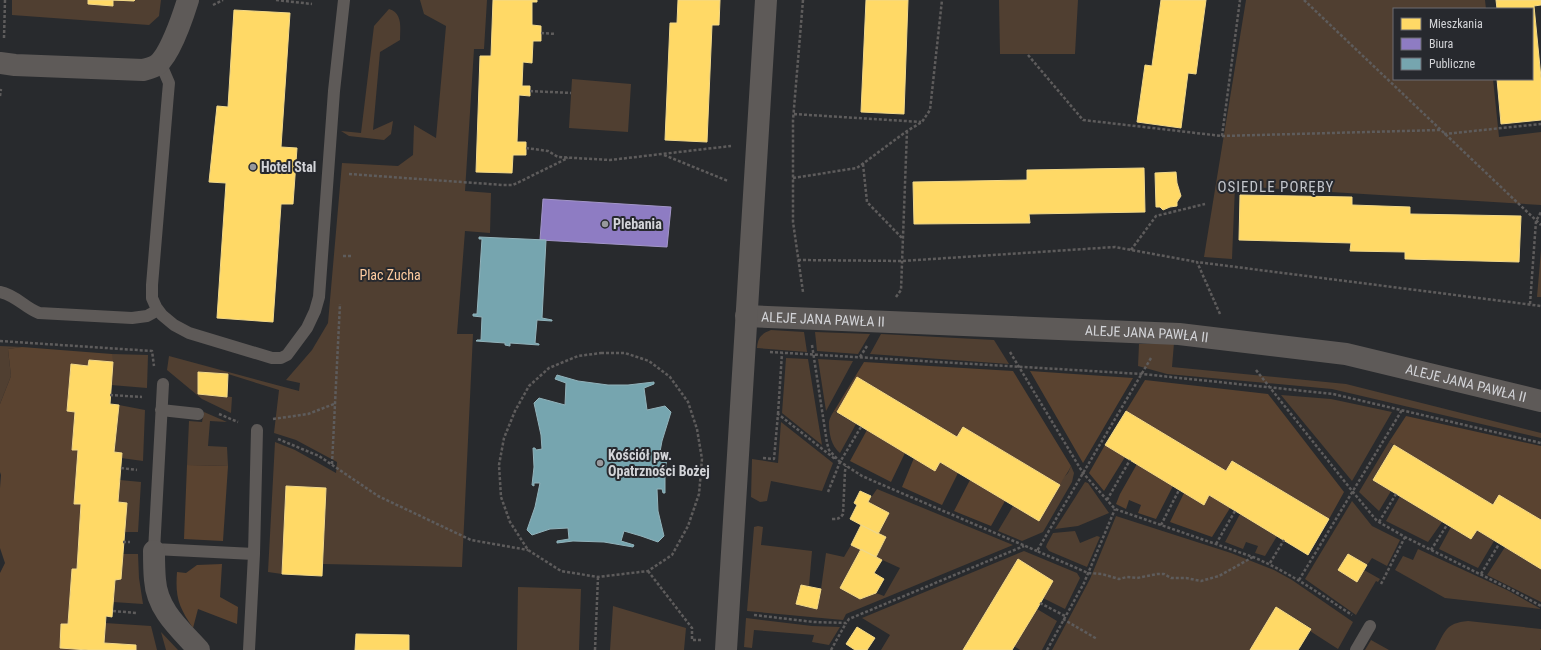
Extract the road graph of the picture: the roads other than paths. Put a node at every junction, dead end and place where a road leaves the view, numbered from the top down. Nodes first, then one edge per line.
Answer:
1 (188, 0) edge
2 (344, 0) edge
3 (766, 0) edge
4 (160, 62) junction
5 (0, 63) edge
6 (0, 292) edge
7 (158, 310) junction
8 (746, 316) junction
9 (163, 384) dead end
10 (1541, 401) edge
11 (161, 410) junction
12 (198, 414) dead end
13 (257, 430) dead end
14 (154, 550) junction
15 (254, 554) junction
16 (1370, 626) dead end
17 (199, 650) edge
18 (249, 650) edge
19 (726, 650) edge
20 (1356, 650) edge

1 - 4 street
2 - 7 lane
3 - 8 street
4 - 5 street
4 - 7 lane
6 - 7 lane
8 - 10 street, ALEJE JANA PAWŁA II
8 - 19 street
9 - 11 lane
11 - 12 lane
11 - 14 lane
13 - 15 lane
14 - 15 lane
14 - 17 street
15 - 18 lane
16 - 20 lane

